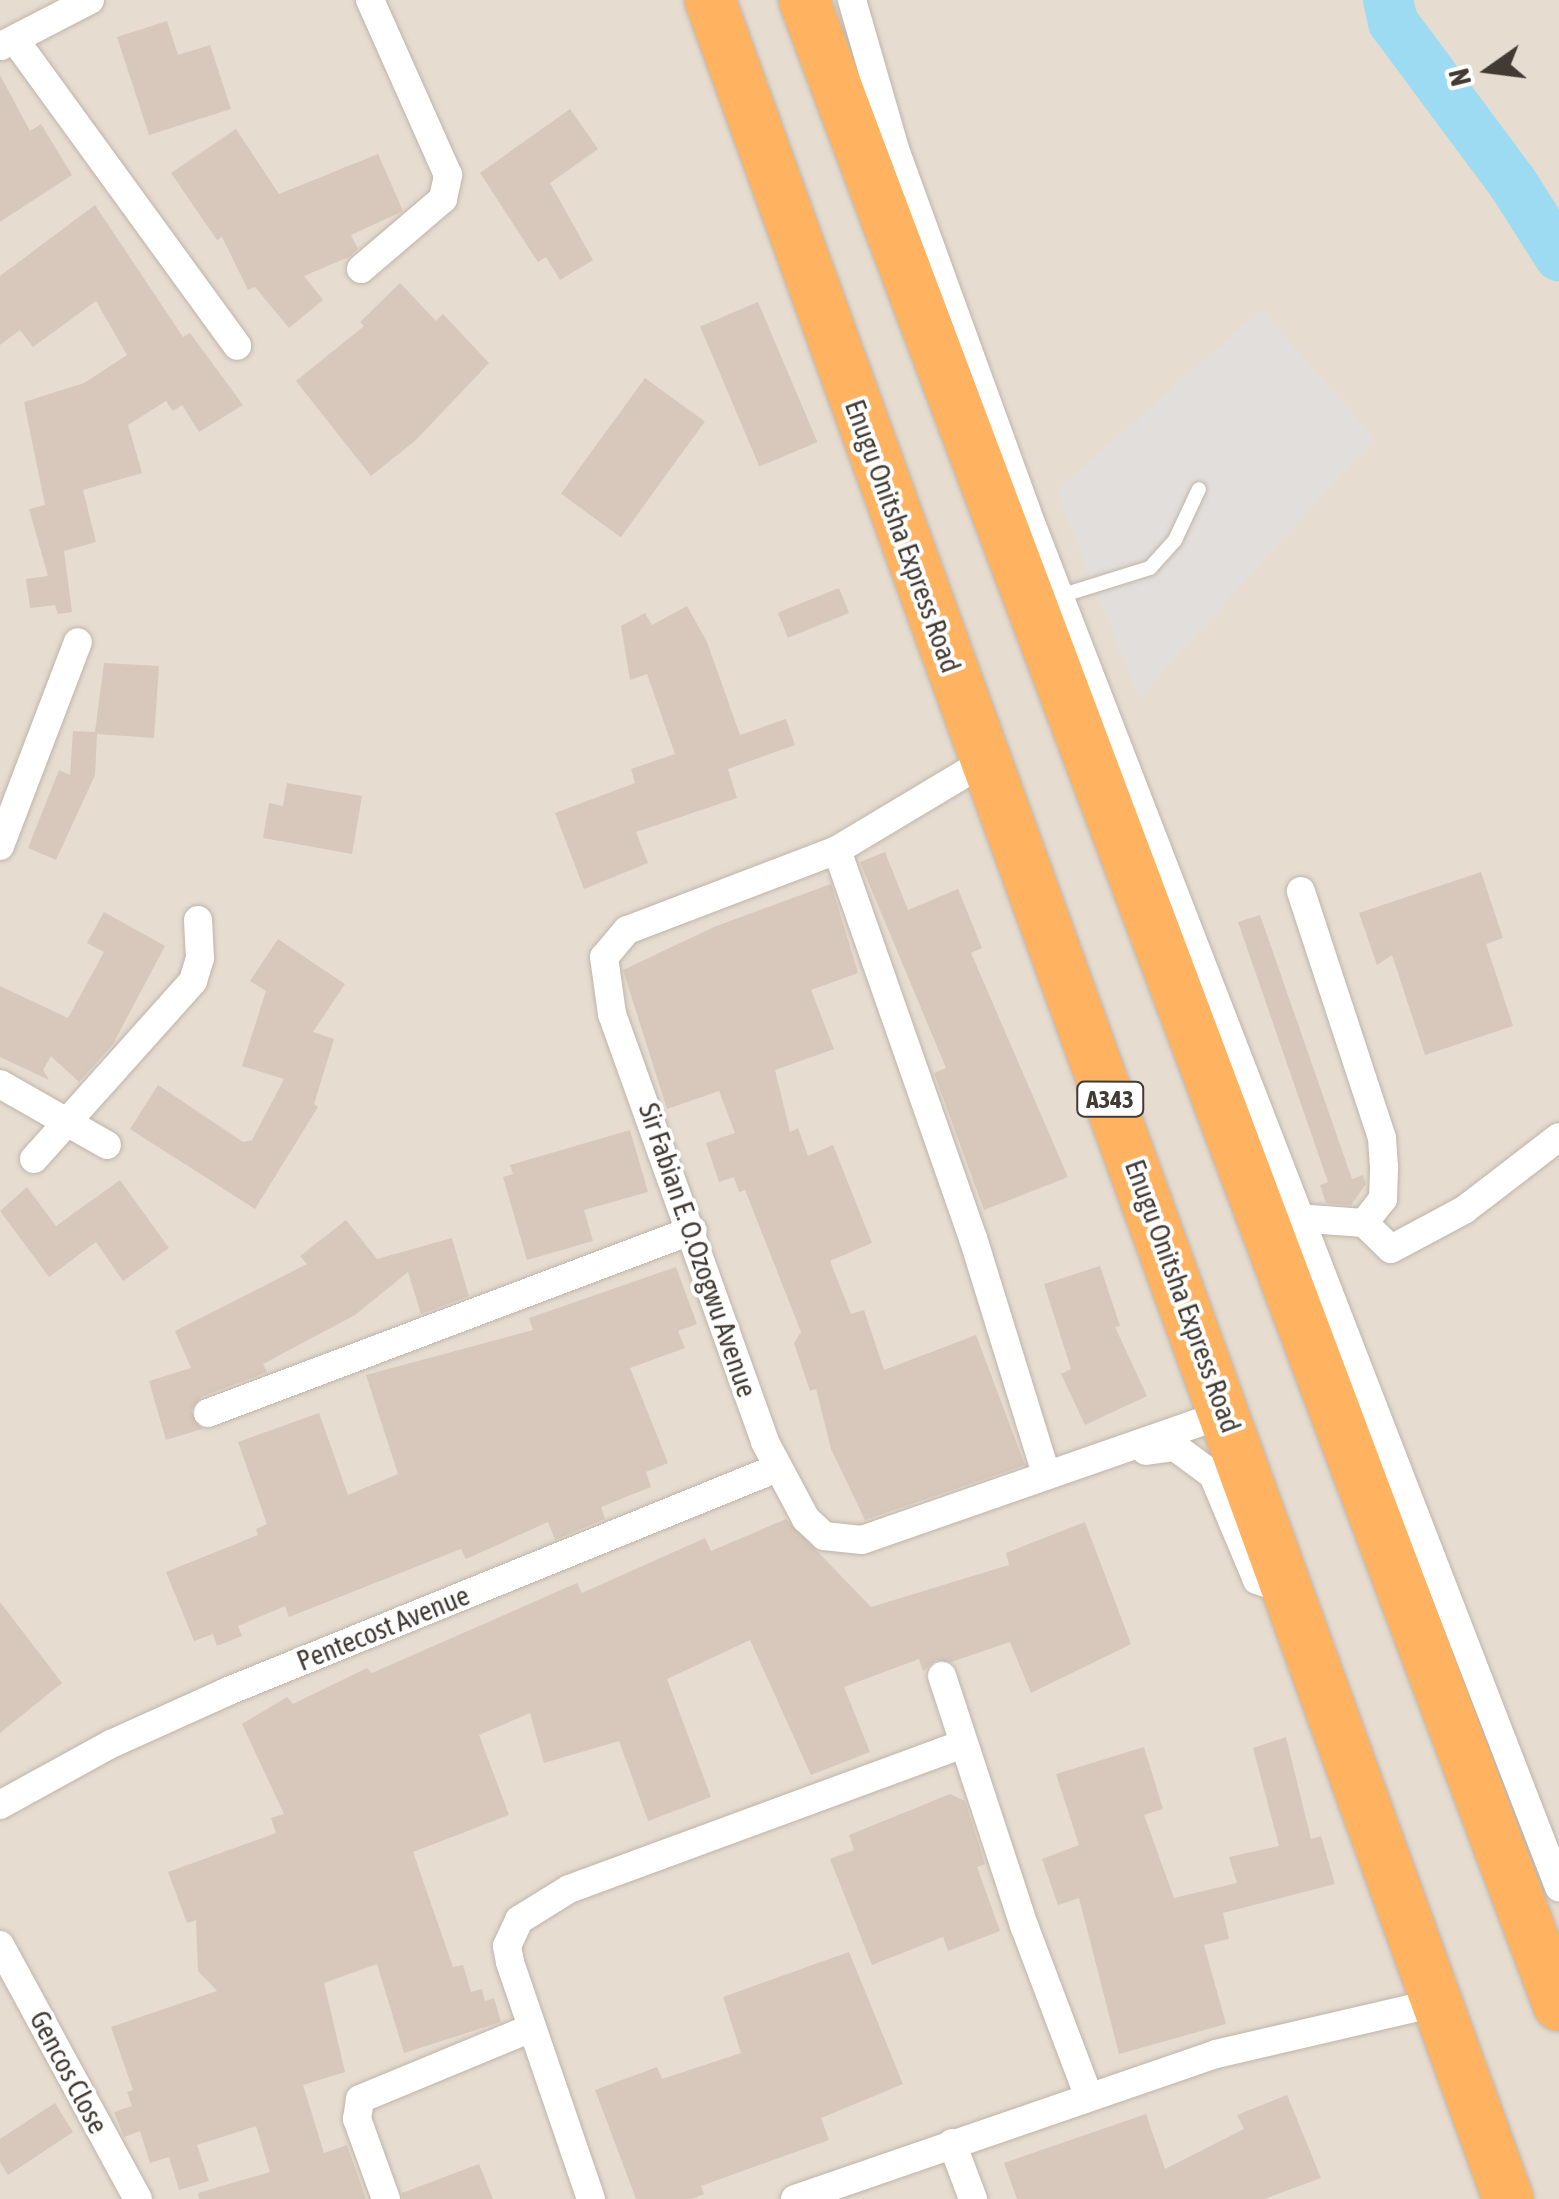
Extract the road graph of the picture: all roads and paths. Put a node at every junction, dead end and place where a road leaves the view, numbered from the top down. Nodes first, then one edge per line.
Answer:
1 (90, 0) edge
2 (370, 0) edge
3 (710, 0) edge
4 (804, 0) edge
5 (852, 0) edge
6 (8, 43) edge
7 (361, 269) dead end
8 (237, 346) dead end
9 (1199, 488) dead end
10 (1060, 596) junction
11 (78, 642) dead end
12 (984, 762) junction
13 (0, 846) edge
14 (837, 850) junction
15 (1302, 890) dead end
16 (198, 920) dead end
17 (0, 1084) edge
18 (60, 1123) junction
19 (1559, 1137) edge
20 (107, 1145) dead end
21 (34, 1159) dead end
22 (1296, 1218) junction
23 (1364, 1223) junction
24 (693, 1230) junction
25 (208, 1413) dead end
26 (1227, 1413) junction
27 (1125, 1448) junction
28 (775, 1469) junction
29 (1046, 1474) junction
30 (1288, 1592) junction
31 (942, 1676) dead end
32 (963, 1744) junction
33 (0, 1805) edge
34 (1546, 1870) edge
35 (0, 1946) edge
36 (1435, 2003) junction
37 (1559, 2006) edge
38 (529, 2029) junction
39 (1088, 2095) junction
40 (952, 2143) junction
41 (138, 2199) edge
42 (386, 2199) edge
43 (591, 2199) edge
44 (795, 2199) edge
45 (974, 2199) edge
46 (1508, 2199) edge

1 - 6 street
2 - 7 street
3 - 12 highway, Enugu Onitsha Express Road / A343
4 - 34 highway
5 - 10 street
6 - 8 street
9 - 10 lane
10 - 22 street
11 - 13 street
12 - 14 street, Sir Fabian E. O.Ozogwu Avenue
12 - 26 highway, Enugu Onitsha Express Road / A343
14 - 24 street, Sir Fabian E. O.Ozogwu Avenue
14 - 29 street
15 - 23 street
16 - 18 street
17 - 18 street
18 - 20 street
18 - 21 street
19 - 23 street
22 - 23 street
22 - 34 street
24 - 25 street
24 - 28 street, Sir Fabian E. O.Ozogwu Avenue
26 - 27 street, Sir Fabian E. O.Ozogwu Avenue
26 - 30 highway, Enugu Onitsha Express Road / A343
27 - 29 street, Sir Fabian E. O.Ozogwu Avenue
27 - 30 street
28 - 29 street, Sir Fabian E. O.Ozogwu Avenue
28 - 33 street, Pentecost Avenue
30 - 36 highway, Enugu Onitsha Express Road / A343
31 - 32 street
32 - 38 street
32 - 39 street
34 - 37 highway
35 - 41 street, Gencos Close
36 - 39 street
36 - 46 highway, Enugu Onitsha Express Road / A343
38 - 42 street
38 - 43 street
39 - 40 street
40 - 44 street
40 - 45 street

